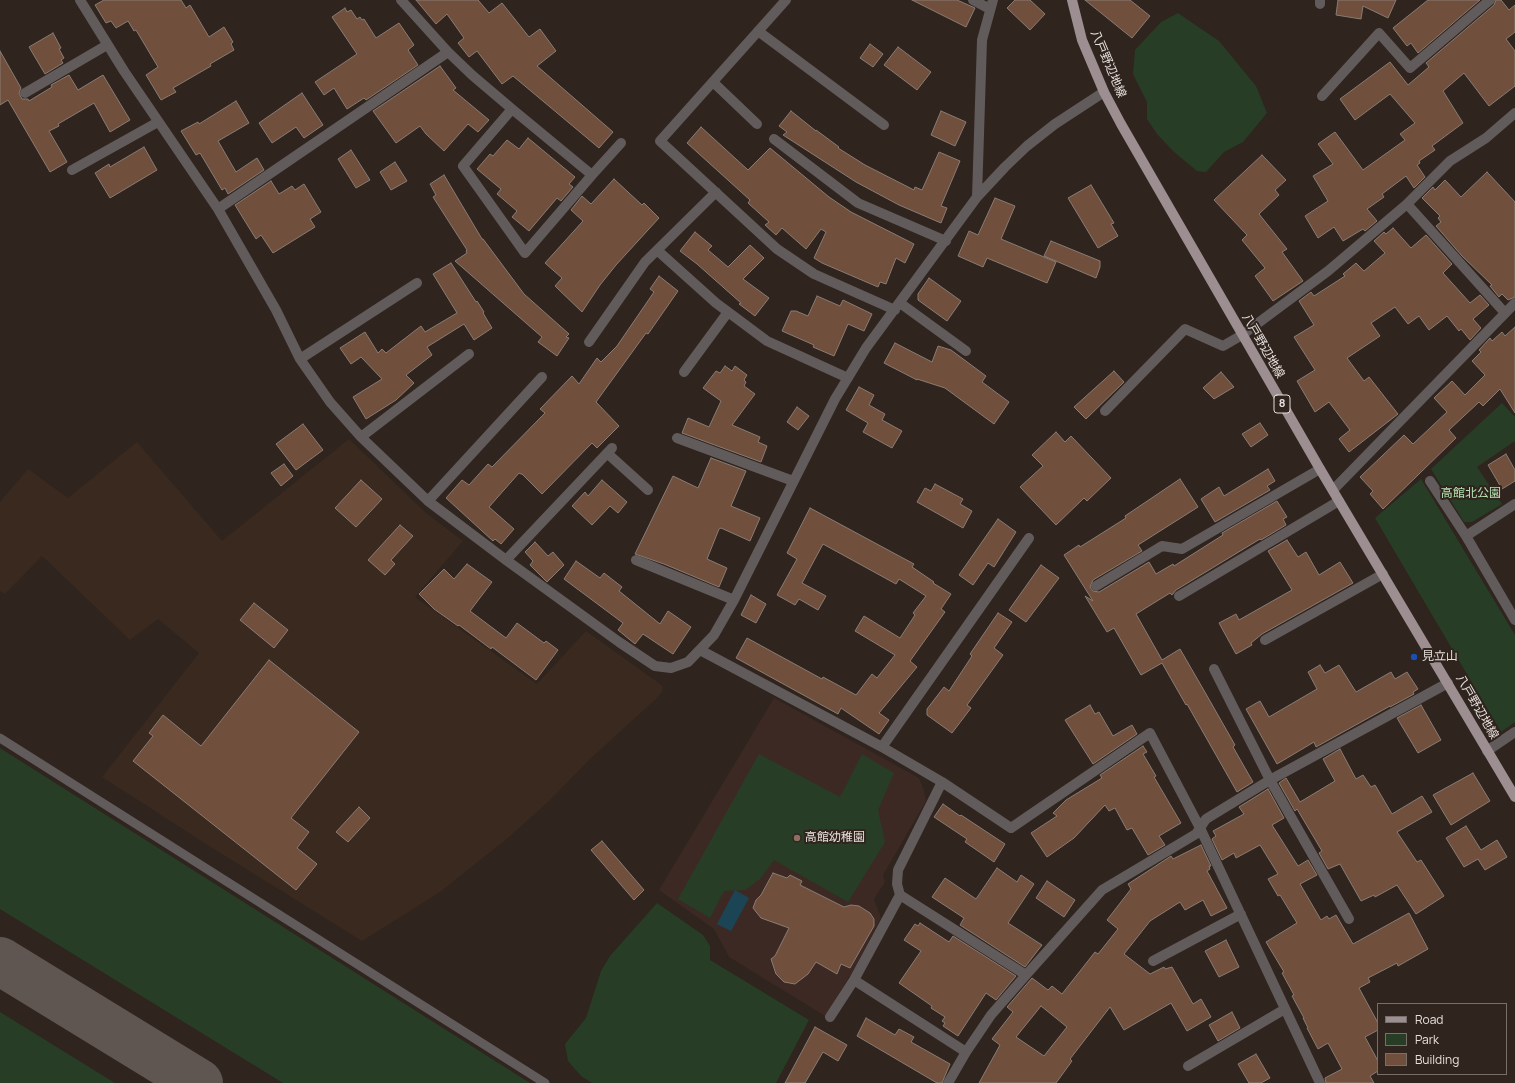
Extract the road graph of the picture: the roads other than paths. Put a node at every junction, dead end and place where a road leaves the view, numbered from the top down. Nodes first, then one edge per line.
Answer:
1 (80, 0) edge
2 (401, 0) edge
3 (786, 0) edge
4 (973, 0) edge
5 (1072, 0) edge
6 (1490, 0) edge
7 (992, 4) edge
8 (758, 31) junction
9 (107, 45) junction
10 (448, 52) junction
11 (713, 82) junction
12 (1104, 92) junction
13 (25, 93) dead end
14 (1322, 96) dead end
15 (512, 109) junction
16 (1515, 113) edge
17 (158, 122) junction
18 (757, 124) dead end
19 (884, 125) dead end
20 (774, 139) dead end
21 (621, 143) dead end
22 (72, 170) dead end
23 (592, 175) junction
24 (716, 192) junction
25 (977, 197) junction
26 (1407, 204) junction
27 (218, 209) junction
28 (946, 241) junction
29 (657, 250) junction
30 (417, 283) dead end
31 (1515, 303) edge
32 (897, 306) junction
33 (728, 312) junction
34 (1505, 313) junction
35 (1242, 335) junction
36 (589, 342) dead end
37 (966, 351) dead end
38 (469, 354) dead end
39 (300, 359) junction
40 (684, 372) dead end
41 (542, 377) dead end
42 (848, 378) junction
43 (1105, 411) dead end
44 (361, 437) junction
45 (677, 438) dead end
46 (1320, 469) junction
47 (793, 481) junction
48 (1430, 481) dead end
49 (648, 490) dead end
50 (1333, 490) junction
51 (428, 501) junction
52 (1339, 501) junction
53 (1515, 504) edge
54 (1466, 536) junction
55 (1029, 538) dead end
56 (506, 560) junction
57 (636, 560) dead end
58 (1383, 574) junction
59 (1096, 586) dead end
60 (1179, 596) dead end
61 (734, 600) junction
62 (1515, 619) edge
63 (1265, 640) dead end
64 (700, 650) junction
65 (1214, 669) dead end
66 (1448, 684) junction
67 (1515, 732) edge
68 (0, 738) edge
69 (882, 747) junction
70 (1488, 751) junction
71 (1270, 780) junction
72 (942, 782) junction
73 (1515, 797) edge
74 (1200, 828) junction
75 (900, 895) junction
76 (1241, 914) junction
77 (1349, 919) dead end
78 (1153, 961) dead end
79 (1026, 974) junction
80 (854, 980) junction
81 (1285, 1009) junction
82 (830, 1017) dead end
83 (966, 1052) junction
84 (1188, 1066) dead end
85 (545, 1083) edge
86 (948, 1083) edge
87 (1320, 1083) edge

1 - 9 street
2 - 10 street
3 - 8 street
4 - 7 street
5 - 12 main road, 八戸野辺地線 / 8
6 - 14 street
7 - 25 street
8 - 11 street
8 - 19 street
9 - 13 street
9 - 17 street
10 - 15 street
10 - 27 street
11 - 18 street
11 - 24 street
12 - 25 street
12 - 35 main road, 八戸野辺地線 / 8
15 - 23 street
15 - 23 street
16 - 26 street
17 - 22 street
17 - 27 street
20 - 28 street
21 - 23 street
24 - 29 street
24 - 32 street
25 - 28 street
26 - 34 street
26 - 35 street
27 - 39 street
28 - 32 street
29 - 33 street
29 - 36 street
30 - 39 street
31 - 34 street
32 - 37 street
32 - 42 street
33 - 40 street
33 - 42 street
34 - 50 street
35 - 43 street
35 - 46 main road, 八戸野辺地線 / 8
38 - 44 street
39 - 44 street
41 - 51 street
42 - 47 street
44 - 51 street
45 - 47 street
46 - 50 main road, 八戸野辺地線 / 8
46 - 59 street
47 - 61 street
48 - 54 street
49 - 56 street
50 - 52 main road, 八戸野辺地線 / 8
51 - 56 street
52 - 58 main road, 八戸野辺地線 / 8
52 - 60 street
53 - 54 street
54 - 62 street
55 - 69 street
56 - 64 street
57 - 61 street
58 - 63 street
58 - 66 main road, 八戸野辺地線 / 8
61 - 64 street
64 - 69 street
65 - 71 street
66 - 70 main road, 八戸野辺地線 / 8
66 - 71 street
67 - 70 street
68 - 85 lane
69 - 72 street
70 - 73 main road, 八戸野辺地線 / 8
71 - 74 street
71 - 77 street
72 - 74 street
72 - 75 street
74 - 76 street
74 - 79 street
75 - 79 street
75 - 80 street
76 - 78 street
76 - 81 street
79 - 83 street
80 - 82 street
80 - 83 street
81 - 84 street
81 - 87 street
83 - 86 street

